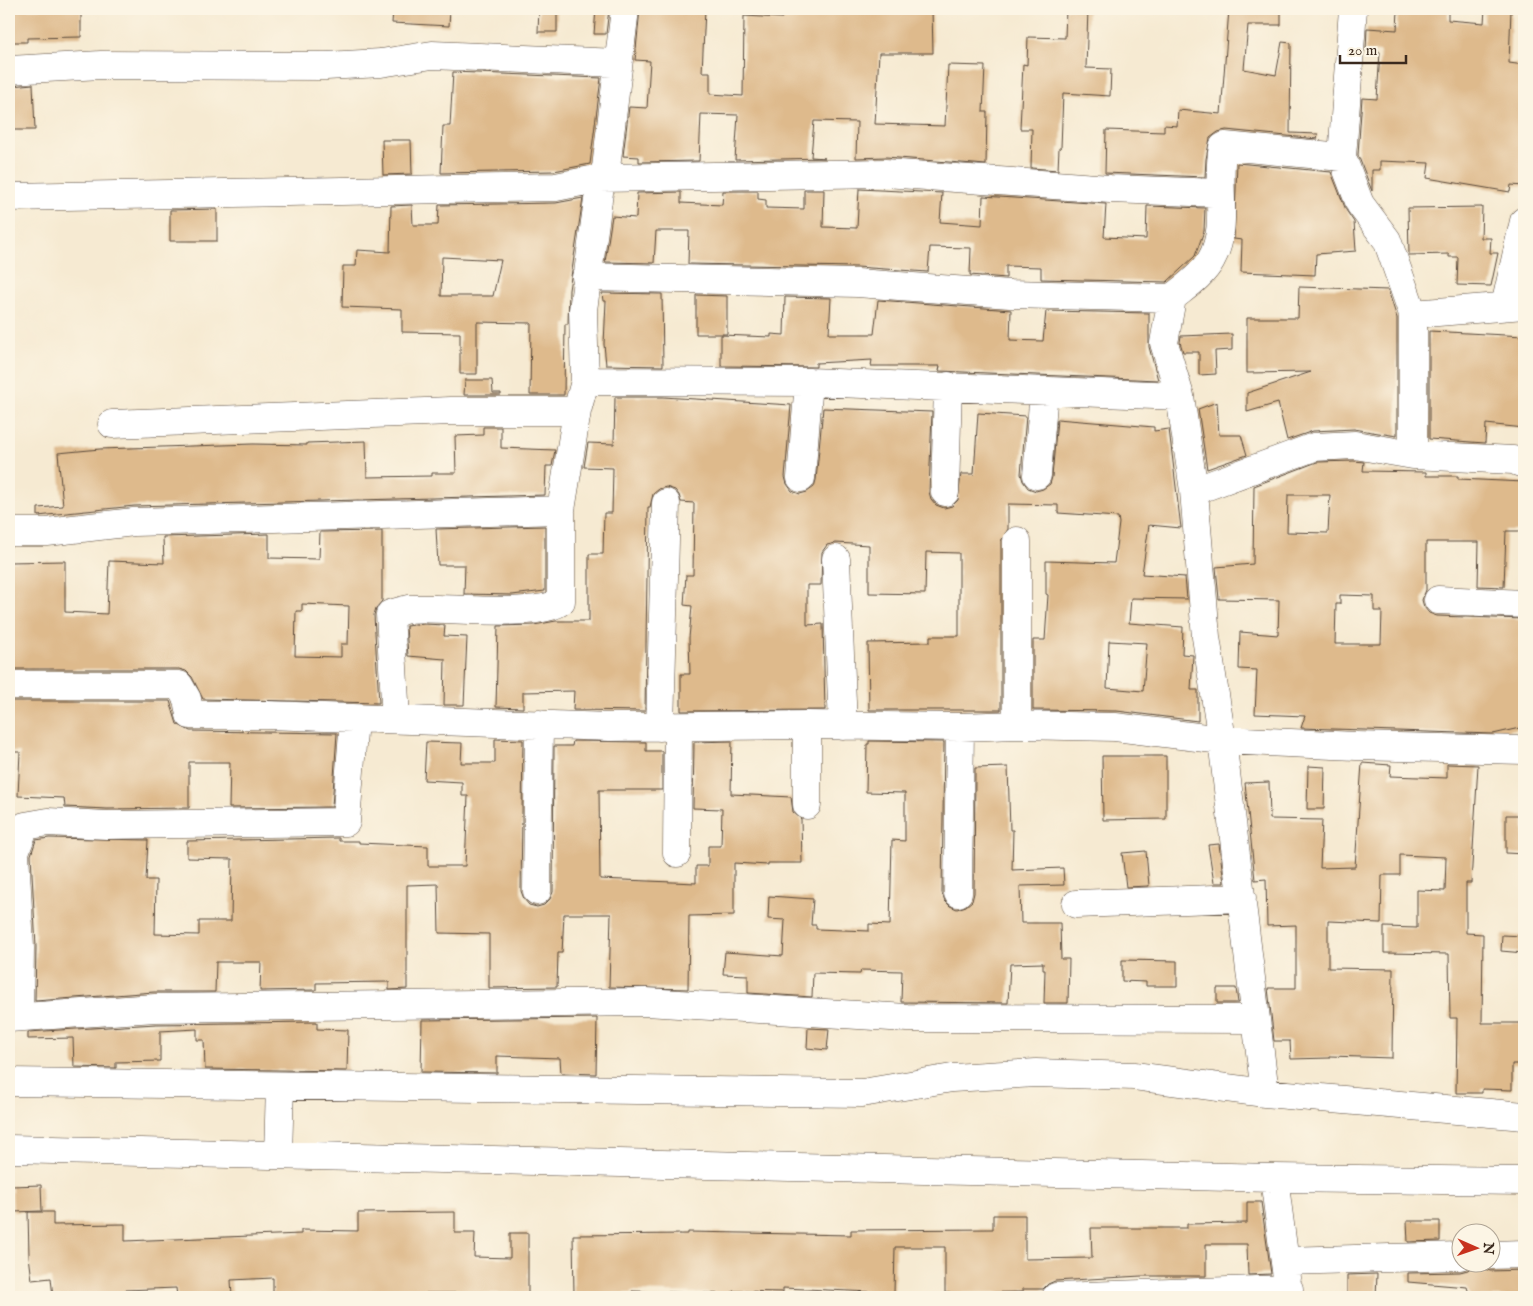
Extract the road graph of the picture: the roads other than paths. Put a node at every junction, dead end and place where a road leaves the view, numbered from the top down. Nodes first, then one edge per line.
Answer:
1 (625, 9) edge
2 (1352, 9) edge
3 (618, 63) junction
4 (9, 70) edge
5 (1342, 157) junction
6 (601, 178) junction
7 (1220, 193) junction
8 (9, 197) edge
9 (1524, 221) edge
10 (586, 277) junction
11 (1172, 298) junction
12 (1515, 305) edge
13 (1413, 314) junction
14 (585, 381) junction
15 (809, 382) junction
16 (948, 386) junction
17 (1044, 391) junction
18 (1180, 396) junction
19 (577, 412) junction
20 (112, 424) dead end
21 (1413, 454) junction
22 (1524, 464) edge
23 (1038, 474) dead end
24 (801, 478) dead end
25 (1194, 491) junction
26 (945, 492) dead end
27 (666, 503) dead end
28 (561, 510) junction
29 (9, 532) edge
30 (1017, 541) dead end
31 (836, 559) dead end
32 (1438, 600) dead end
33 (1524, 604) edge
34 (9, 685) edge
35 (354, 719) junction
36 (396, 720) junction
37 (539, 724) junction
38 (807, 725) junction
39 (1017, 725) junction
40 (843, 726) junction
41 (669, 727) junction
42 (960, 727) junction
43 (1222, 740) junction
44 (1524, 750) edge
45 (807, 805) dead end
46 (677, 854) dead end
47 (12, 855) edge
48 (537, 891) dead end
49 (958, 893) dead end
50 (1242, 898) junction
51 (1076, 904) dead end
52 (14, 948) edge
53 (14, 1018) edge
54 (1254, 1020) junction
55 (9, 1082) edge
56 (280, 1086) junction
57 (1265, 1093) junction
58 (1524, 1116) edge
59 (9, 1149) edge
60 (278, 1155) junction
61 (1274, 1178) junction
62 (1524, 1181) edge
63 (1524, 1254) edge
64 (1500, 1255) edge
65 (1450, 1256) edge
66 (1286, 1261) junction
67 (1290, 1293) edge
68 (1056, 1297) edge

1 - 3 street
2 - 5 street
3 - 4 street
3 - 6 street
5 - 7 street
5 - 13 street
6 - 7 street
6 - 8 street
6 - 10 street
7 - 11 street
9 - 12 street
10 - 11 street
10 - 14 street
11 - 18 street
12 - 13 street
13 - 21 street
14 - 15 street
14 - 19 street
15 - 16 street
15 - 24 street
16 - 17 street
16 - 26 street
17 - 18 street
17 - 23 street
18 - 25 street
19 - 20 street
19 - 28 street
21 - 22 street
21 - 25 street
25 - 43 street
27 - 41 street
28 - 29 street
28 - 36 street
30 - 39 street
31 - 40 street
32 - 33 street
34 - 35 street
35 - 36 street
35 - 47 street
36 - 37 street
37 - 41 street
37 - 48 street
38 - 40 street
38 - 41 street
38 - 45 street
39 - 42 street
39 - 43 street
40 - 42 street
41 - 46 street
42 - 49 street
43 - 44 street
43 - 50 street
47 - 52 street
50 - 51 street
50 - 54 street
52 - 53 street
53 - 54 street
54 - 57 street
55 - 56 street
56 - 57 street
56 - 60 street
57 - 58 street
59 - 60 street
60 - 61 street
61 - 62 street
61 - 66 street
63 - 64 street
65 - 66 street
66 - 67 street
67 - 68 street

